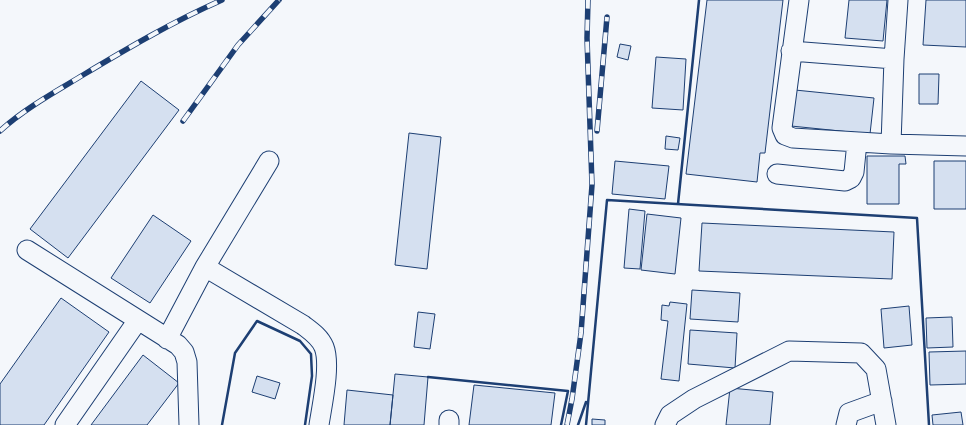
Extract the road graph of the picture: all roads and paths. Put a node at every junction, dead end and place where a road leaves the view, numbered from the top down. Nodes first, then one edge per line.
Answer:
1 (798, 0) edge
2 (898, 0) edge
3 (792, 50) junction
4 (894, 59) junction
5 (857, 142) junction
6 (891, 144) junction
7 (966, 146) edge
8 (268, 161) dead end
9 (777, 174) dead end
10 (27, 250) dead end
11 (205, 267) junction
12 (138, 320) junction
13 (167, 338) junction
14 (882, 401) junction
15 (65, 425) edge
16 (188, 425) edge
17 (319, 425) edge
18 (665, 425) edge
19 (846, 425) edge
20 (886, 425) edge

1 - 3 lane
2 - 4 lane
3 - 4 lane
3 - 5 lane
4 - 6 lane
5 - 6 lane
5 - 9 lane
6 - 7 lane
8 - 11 lane
10 - 12 lane
11 - 13 lane
11 - 17 lane
12 - 13 lane
12 - 15 lane
13 - 16 lane
14 - 18 lane
14 - 19 lane
14 - 20 lane

